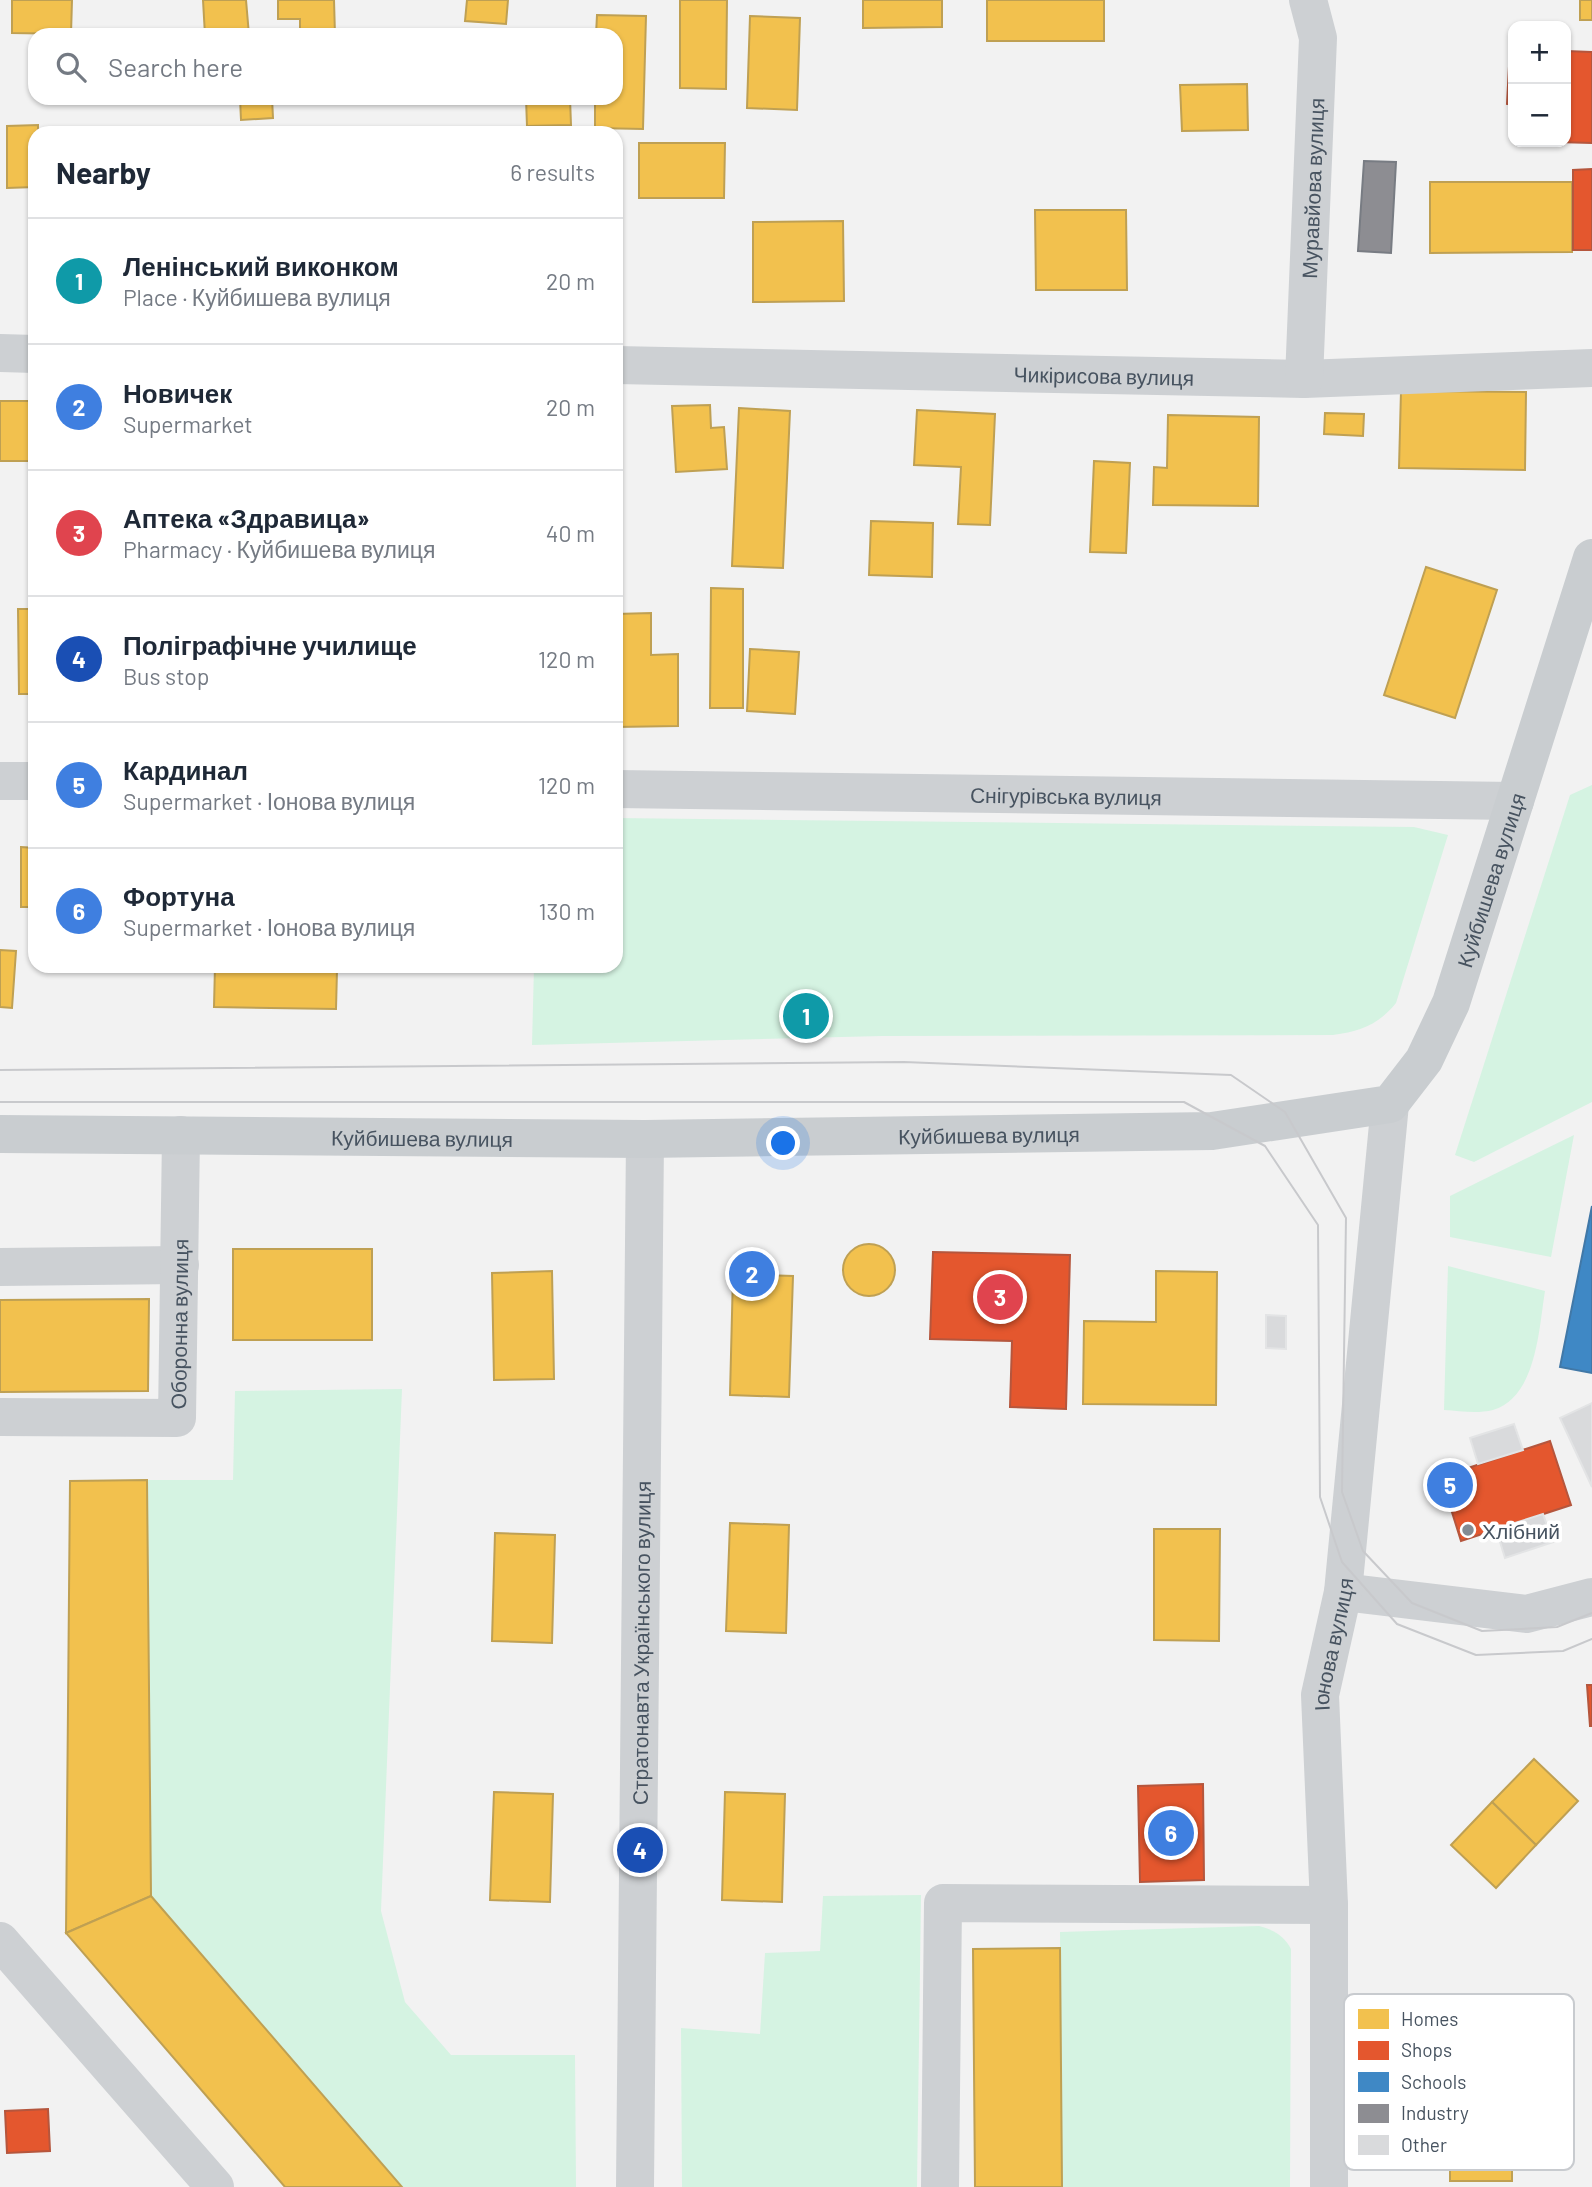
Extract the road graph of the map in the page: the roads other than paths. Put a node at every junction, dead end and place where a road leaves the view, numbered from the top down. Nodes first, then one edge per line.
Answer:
1 (1308, 0) edge
2 (0, 353) edge
3 (28, 354) edge
4 (623, 365) edge
5 (1592, 368) edge
6 (1304, 379) junction
7 (1592, 558) edge
8 (0, 781) edge
9 (28, 781) edge
10 (623, 789) edge
11 (1515, 802) junction
12 (1390, 1104) junction
13 (0, 1134) edge
14 (180, 1135) junction
15 (645, 1139) junction
16 (180, 1265) junction
17 (0, 1267) edge
18 (0, 1417) edge
19 (1343, 1592) junction
20 (1592, 1597) edge
21 (1329, 1905) junction
22 (0, 1941) edge
23 (215, 2187) edge
24 (635, 2187) edge
25 (940, 2187) edge
26 (1329, 2187) edge

1 - 6 street, Муравйова вулиця
2 - 3 street
4 - 6 street, Чикірисова вулиця
5 - 6 street, Чикірисова вулиця
7 - 11 main road, Куйбишева вулиця
8 - 9 street
10 - 11 street, Снігурівська вулиця
11 - 12 main road, Куйбишева вулиця
12 - 15 main road, Куйбишева вулиця
12 - 19 street, Іонова вулиця
13 - 14 main road, Куйбишева вулиця
14 - 15 main road, Куйбишева вулиця
14 - 16 street, Оборонна вулиця
15 - 24 street, Стратонавта Українського вулиця
16 - 17 street
16 - 18 street, Оборонна вулиця
19 - 20 street
19 - 21 street, Іонова вулиця
21 - 25 street
21 - 26 street, Іонова вулиця
22 - 23 street

